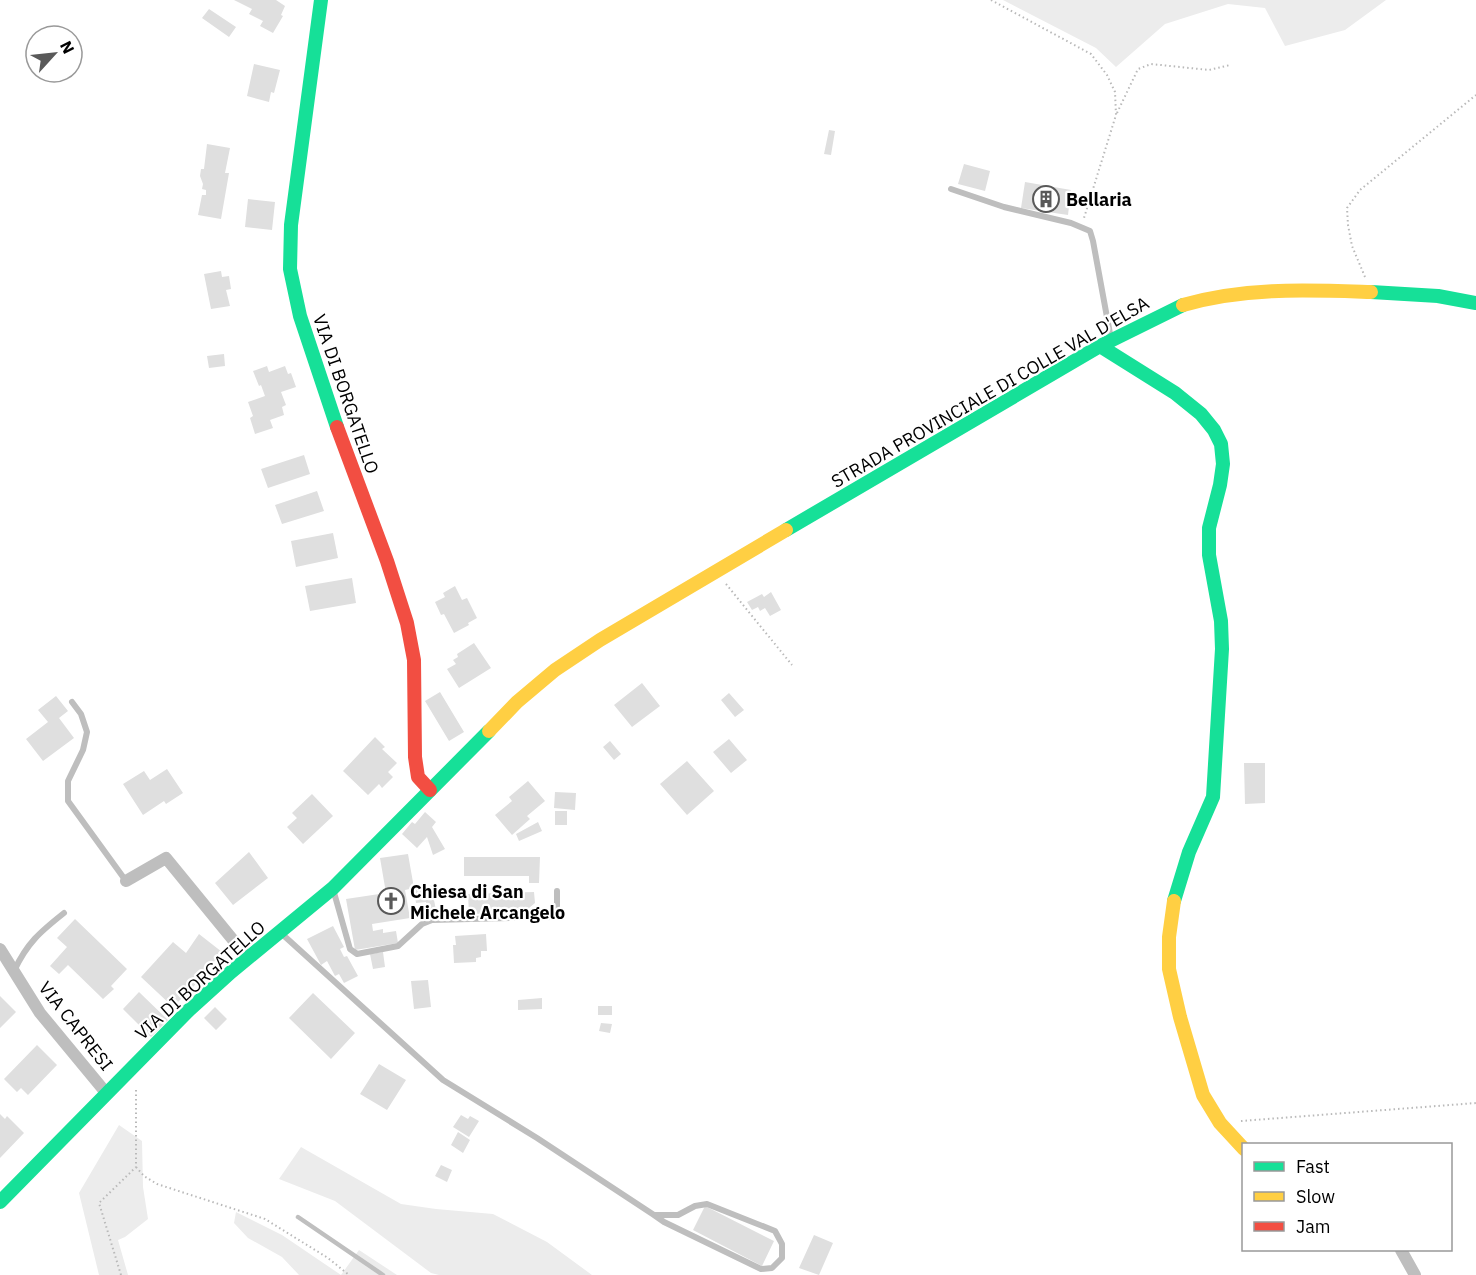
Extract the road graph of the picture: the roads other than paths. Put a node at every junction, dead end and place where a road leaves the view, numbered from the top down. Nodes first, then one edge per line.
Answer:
1 (321, 0) edge
2 (951, 189) dead end
3 (1476, 303) edge
4 (1105, 343) junction
5 (717, 572) joint
6 (72, 702) dead end
7 (430, 790) junction
8 (126, 881) joint
9 (333, 888) junction
10 (557, 891) dead end
11 (64, 913) dead end
12 (279, 932) junction
13 (0, 949) edge
14 (247, 957) junction
15 (14, 972) junction
16 (107, 1094) junction
17 (1242, 1147) edge
18 (0, 1202) edge
19 (654, 1215) junction
20 (1402, 1251) edge
21 (1415, 1275) edge

1 - 7 main road, VIA DI BORGATELLO
2 - 4 lane
3 - 4 main road, STRADA PROVINCIALE DI COLLE VAL D'ELSA
4 - 5 main road, STRADA PROVINCIALE DI COLLE VAL D'ELSA
4 - 17 main road
5 - 7 main road, VIA DI BORGATELLO
6 - 8 lane
7 - 9 main road, VIA DI BORGATELLO
8 - 14 street
9 - 10 lane
9 - 12 main road, VIA DI BORGATELLO
11 - 15 lane
12 - 14 main road, VIA DI BORGATELLO
12 - 19 lane
13 - 15 street, VIA CAPRESI
14 - 16 main road, VIA DI BORGATELLO
15 - 16 street, VIA CAPRESI
16 - 18 main road, VIA DI BORGATELLO
19 - 19 lane
20 - 21 street

